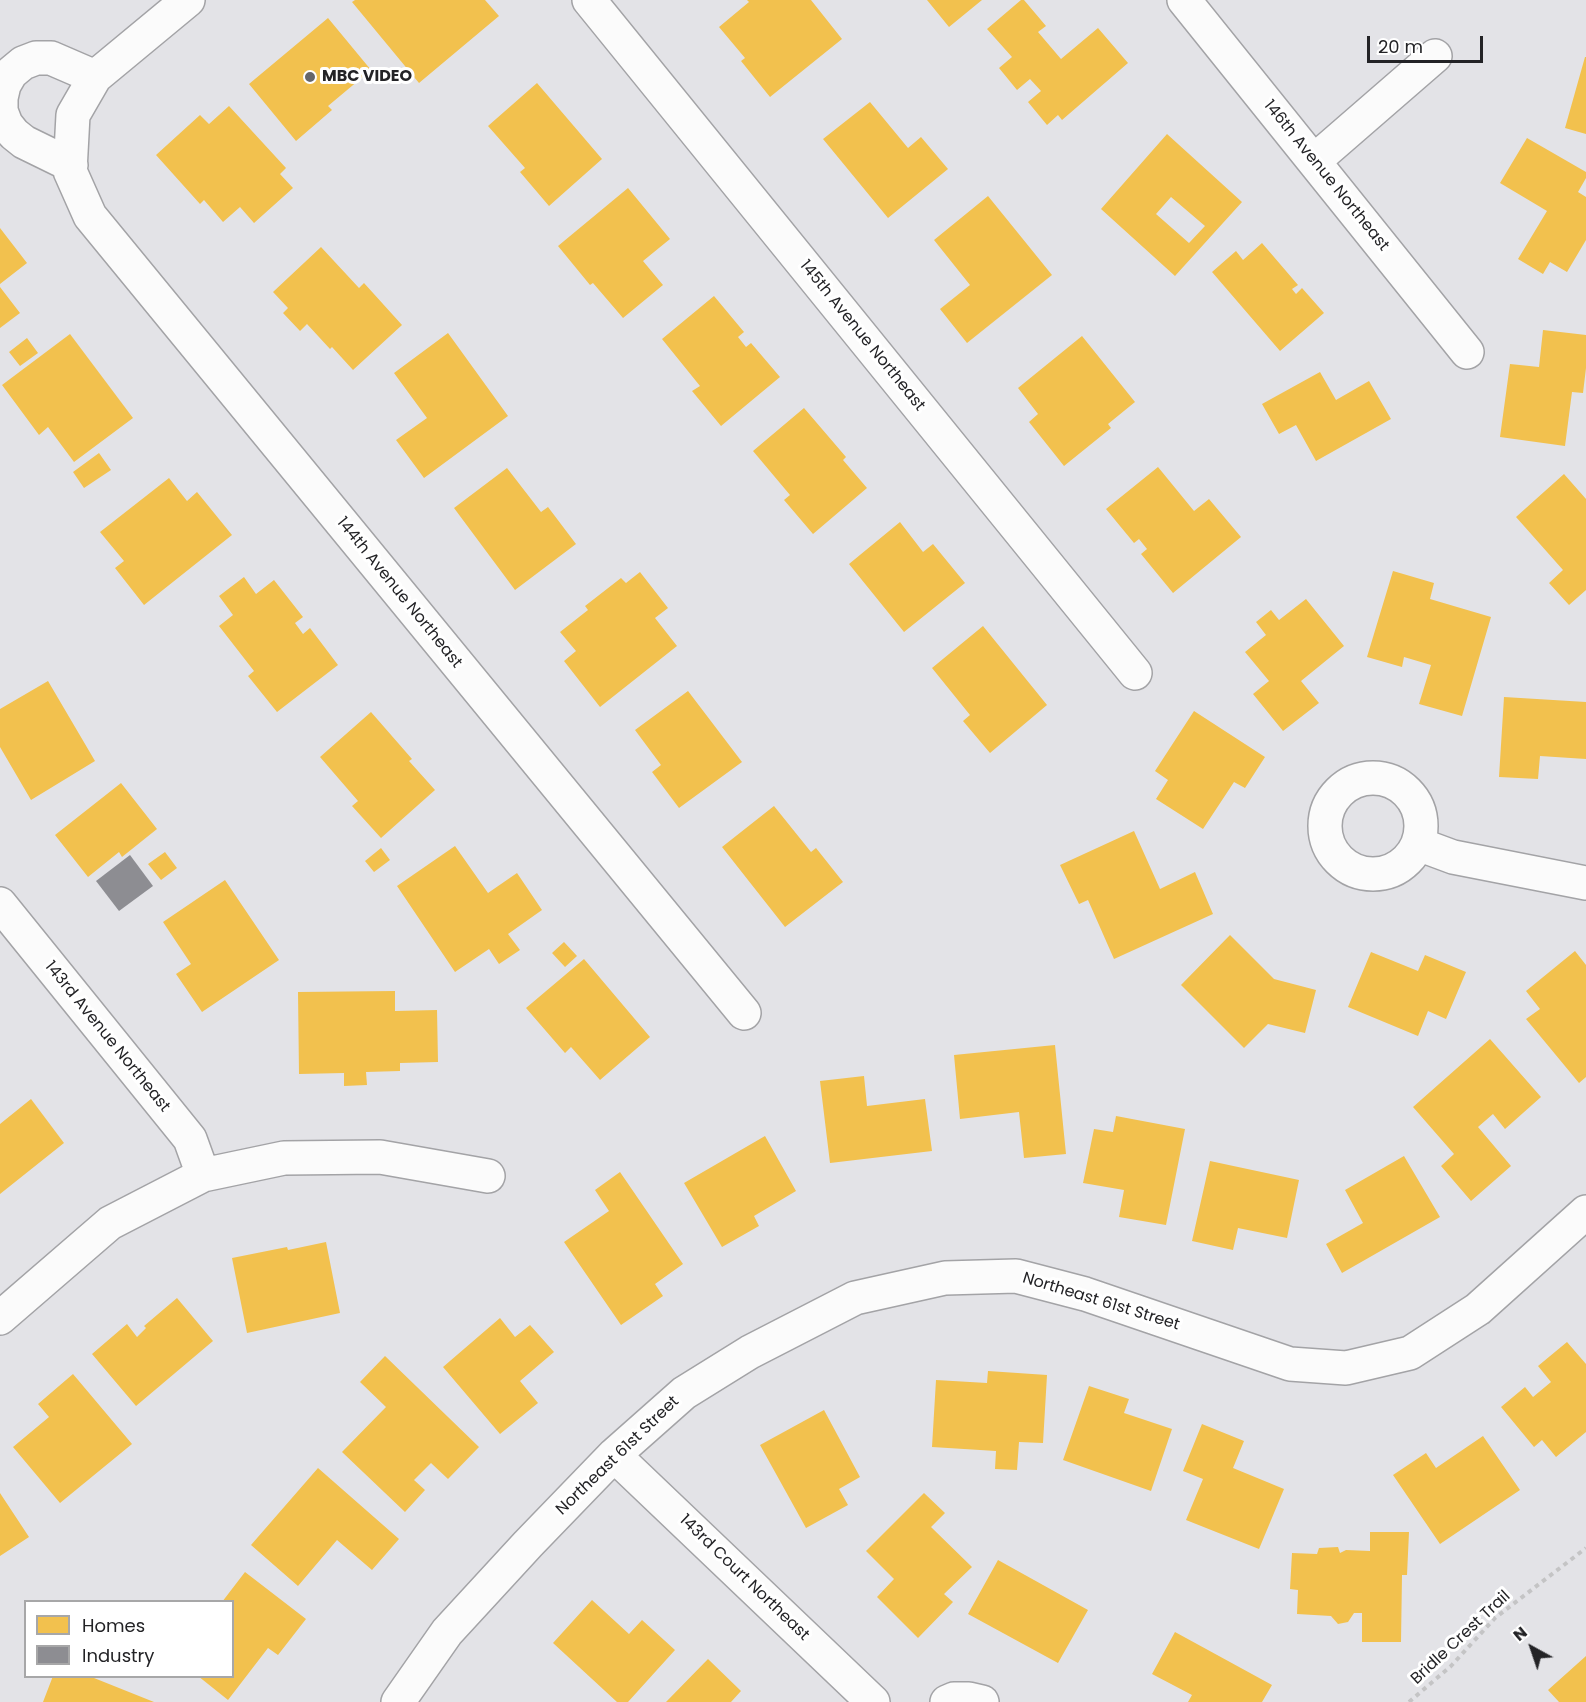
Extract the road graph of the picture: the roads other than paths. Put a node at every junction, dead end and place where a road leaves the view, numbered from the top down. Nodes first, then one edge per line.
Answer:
1 (188, 0) edge
2 (590, 0) edge
3 (1184, 0) edge
4 (1435, 56) dead end
5 (95, 77) junction
6 (1314, 161) junction
7 (71, 165) junction
8 (1467, 352) dead end
9 (1135, 673) dead end
10 (1418, 844) dead end
11 (1586, 883) edge
12 (0, 904) edge
13 (744, 1013) dead end
14 (203, 1175) junction
15 (488, 1176) dead end
16 (1586, 1212) edge
17 (0, 1318) edge
18 (614, 1455) junction
19 (398, 1702) edge
20 (873, 1702) edge
21 (947, 1702) edge
22 (982, 1702) edge

1 - 5 street
2 - 9 street, 145th Avenue Northeast
3 - 6 street, 146th Avenue Northeast
4 - 6 street
5 - 7 street, 144th Avenue Northeast
5 - 7 street
6 - 8 street, 146th Avenue Northeast
7 - 13 street, 144th Avenue Northeast
10 - 11 street
12 - 14 street, 143rd Avenue Northeast
14 - 15 street
14 - 17 street
16 - 18 street, Northeast 61st Street
18 - 19 street, Northeast 61st Street
18 - 20 street, 143rd Court Northeast
21 - 22 street

